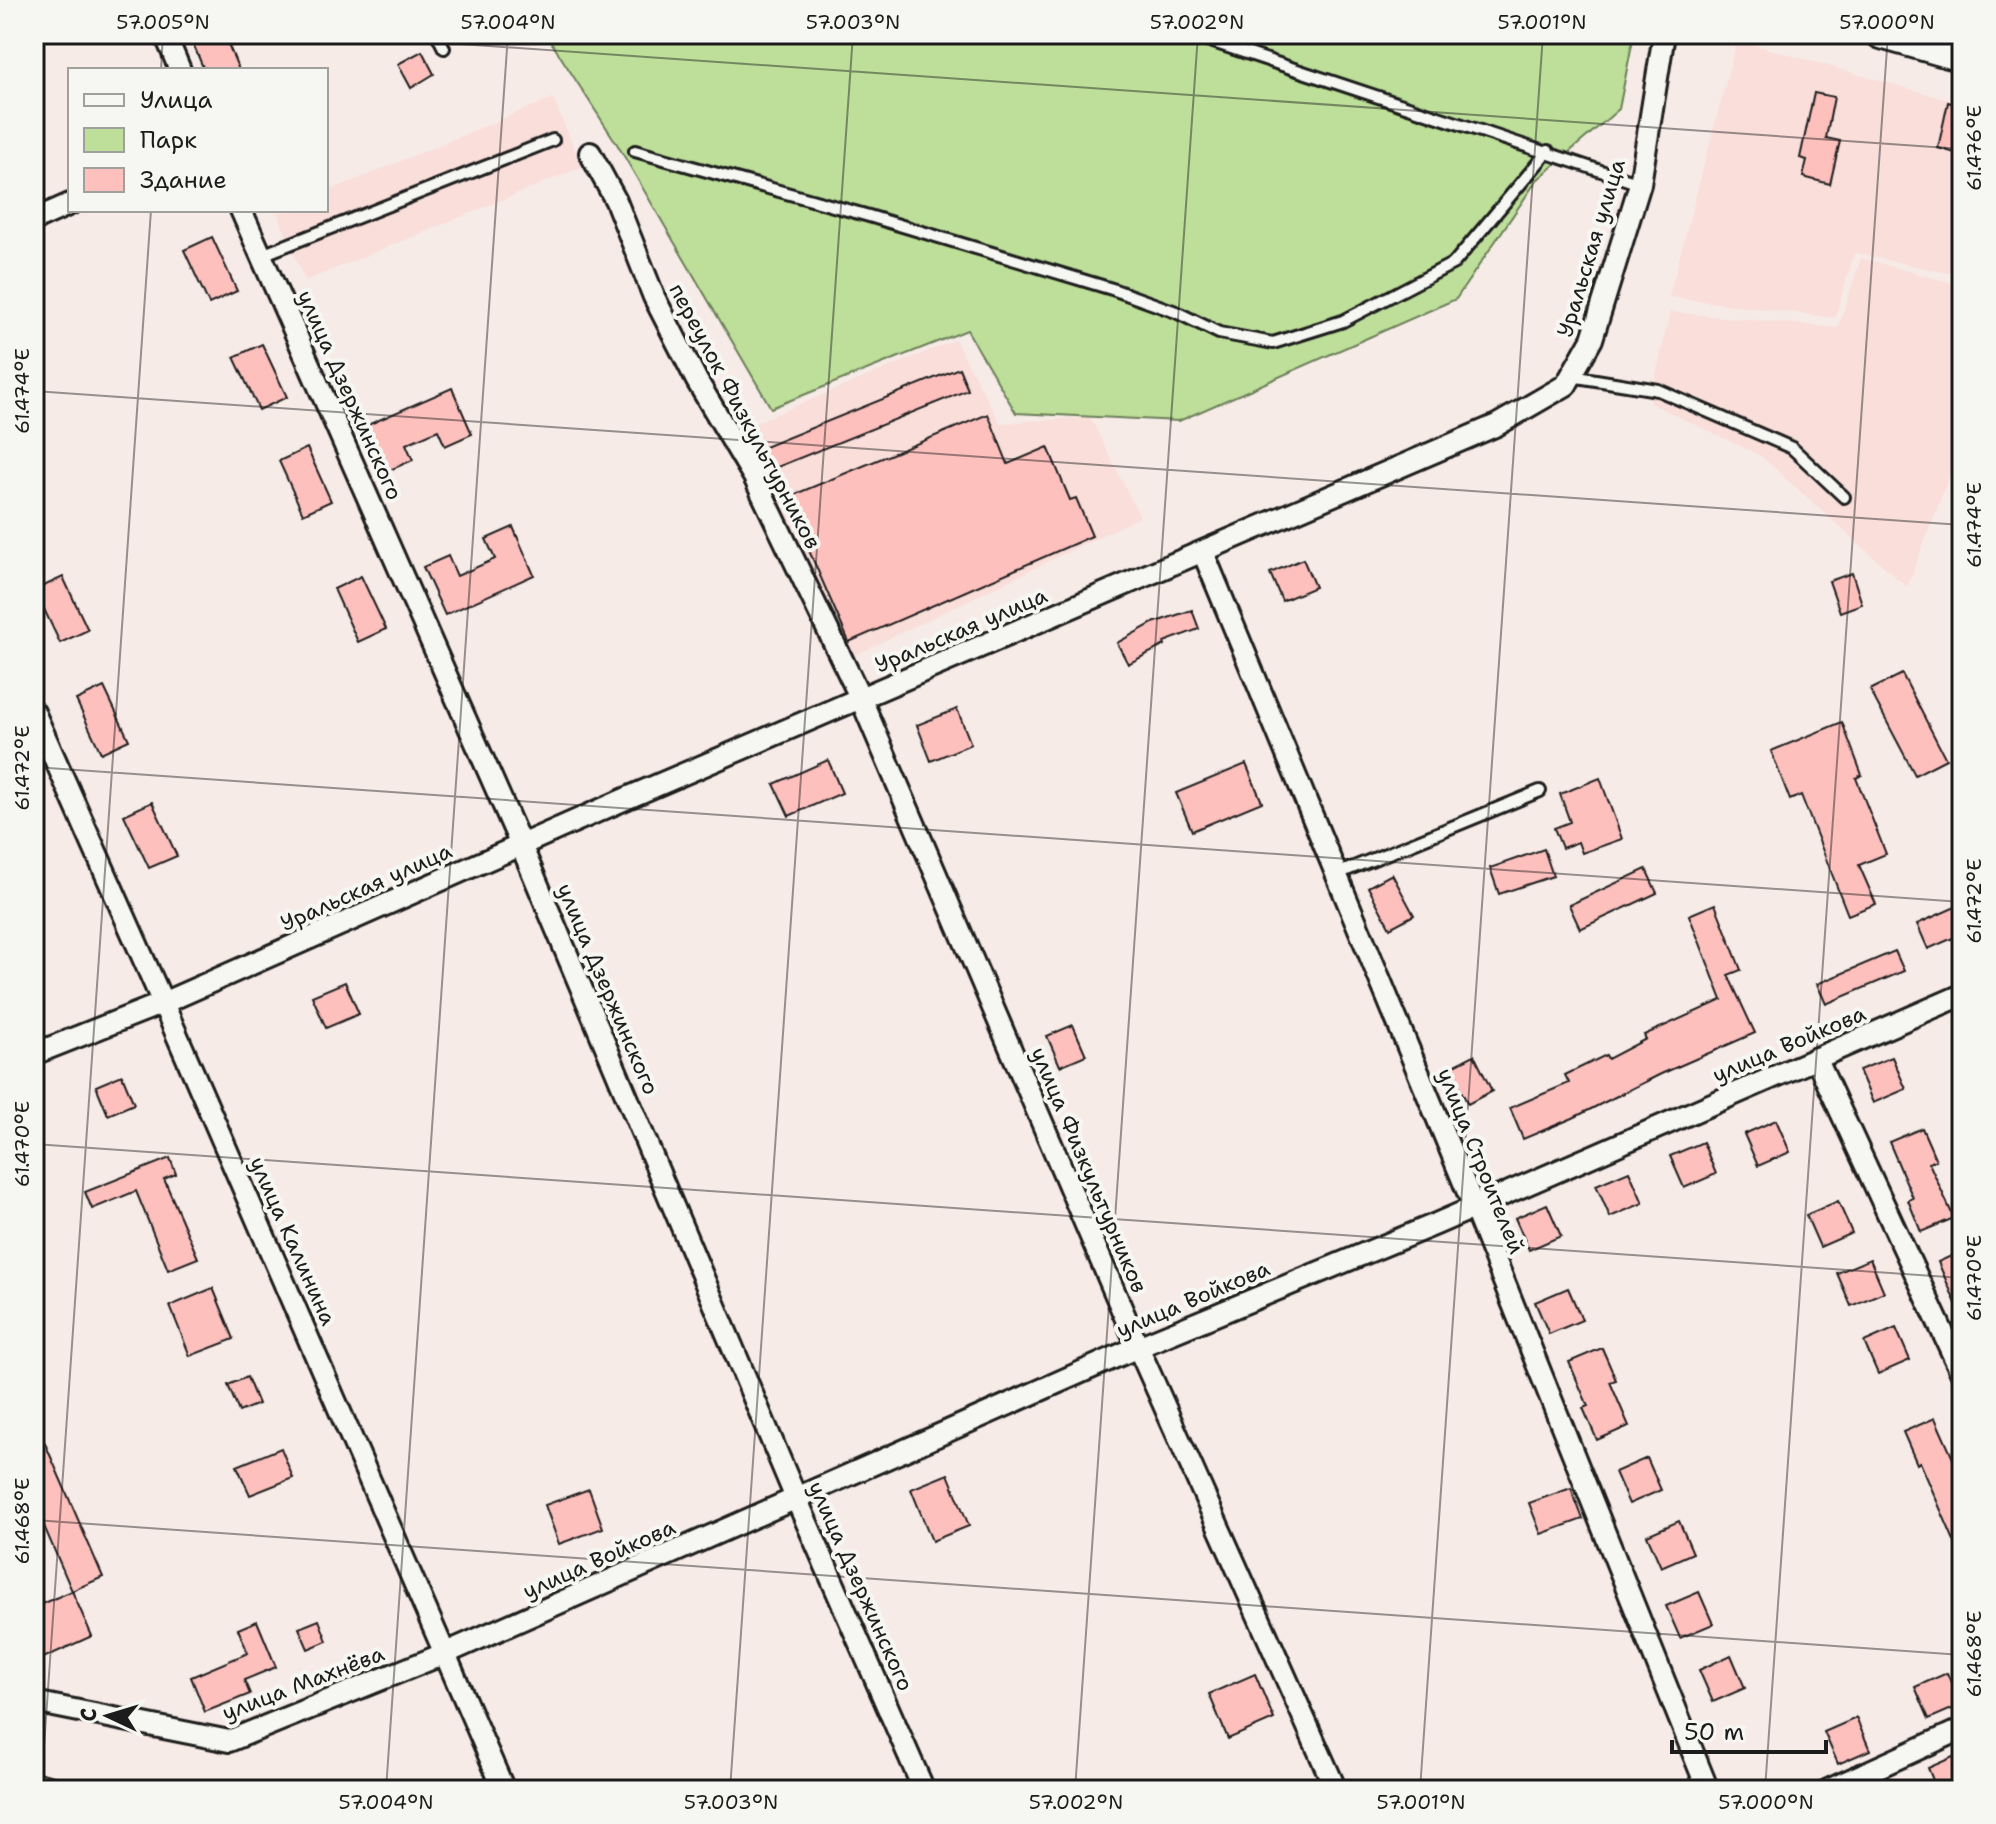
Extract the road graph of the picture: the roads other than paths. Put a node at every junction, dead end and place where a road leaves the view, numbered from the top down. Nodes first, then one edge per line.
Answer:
1 (165, 34) edge
2 (437, 34) edge
3 (1189, 34) edge
4 (1664, 34) edge
5 (1881, 34) edge
6 (444, 48) dead end
7 (1962, 57) edge
8 (179, 68) edge
9 (553, 140) dead end
10 (635, 151) dead end
11 (1548, 151) junction
12 (590, 153) dead end
13 (1640, 184) junction
14 (68, 205) edge
15 (242, 212) edge
16 (34, 220) edge
17 (262, 255) junction
18 (1571, 376) junction
19 (1844, 497) dead end
20 (1203, 552) junction
21 (861, 699) junction
22 (34, 712) edge
23 (1540, 791) dead end
24 (521, 845) junction
25 (1337, 874) junction
26 (1962, 995) edge
27 (163, 1003) junction
28 (34, 1054) edge
29 (1816, 1058) junction
30 (1474, 1207) junction
31 (1138, 1347) junction
32 (1962, 1374) edge
33 (796, 1498) junction
34 (446, 1653) junction
35 (34, 1702) edge
36 (1962, 1729) edge
37 (504, 1790) edge
38 (924, 1790) edge
39 (1336, 1790) edge
40 (1708, 1790) edge
41 (1828, 1790) edge

1 - 8 street
2 - 6 lane
3 - 11 lane
4 - 13 street, Уральская улица
5 - 7 main road
9 - 17 lane
10 - 11 lane
11 - 13 lane
12 - 21 street, переулок Физкультурников
13 - 18 street, Уральская улица
14 - 16 street
15 - 17 street, улица Дзержинского
17 - 24 street, улица Дзержинского
18 - 19 lane
18 - 20 street, Уральская улица
20 - 21 street, Уральская улица
20 - 25 street, улица Строителей
21 - 24 street, Уральская улица
21 - 31 street, улица Физкультурников
22 - 27 street, улица Калинина
23 - 25 lane
24 - 27 street, Уральская улица
24 - 33 street, улица Дзержинского
25 - 30 street, улица Строителей
26 - 29 street, улица Войкова
27 - 28 street, Уральская улица
27 - 34 street, улица Калинина
29 - 30 street, улица Войкова
29 - 32 street
30 - 31 street, улица Войкова
30 - 40 street, улица Строителей
31 - 33 street, улица Войкова
31 - 39 street, улица Физкультурников
33 - 34 street, улица Войкова
33 - 38 street, улица Дзержинского
34 - 35 street, улица Махнёва
34 - 37 street, улица Калинина
36 - 41 street

